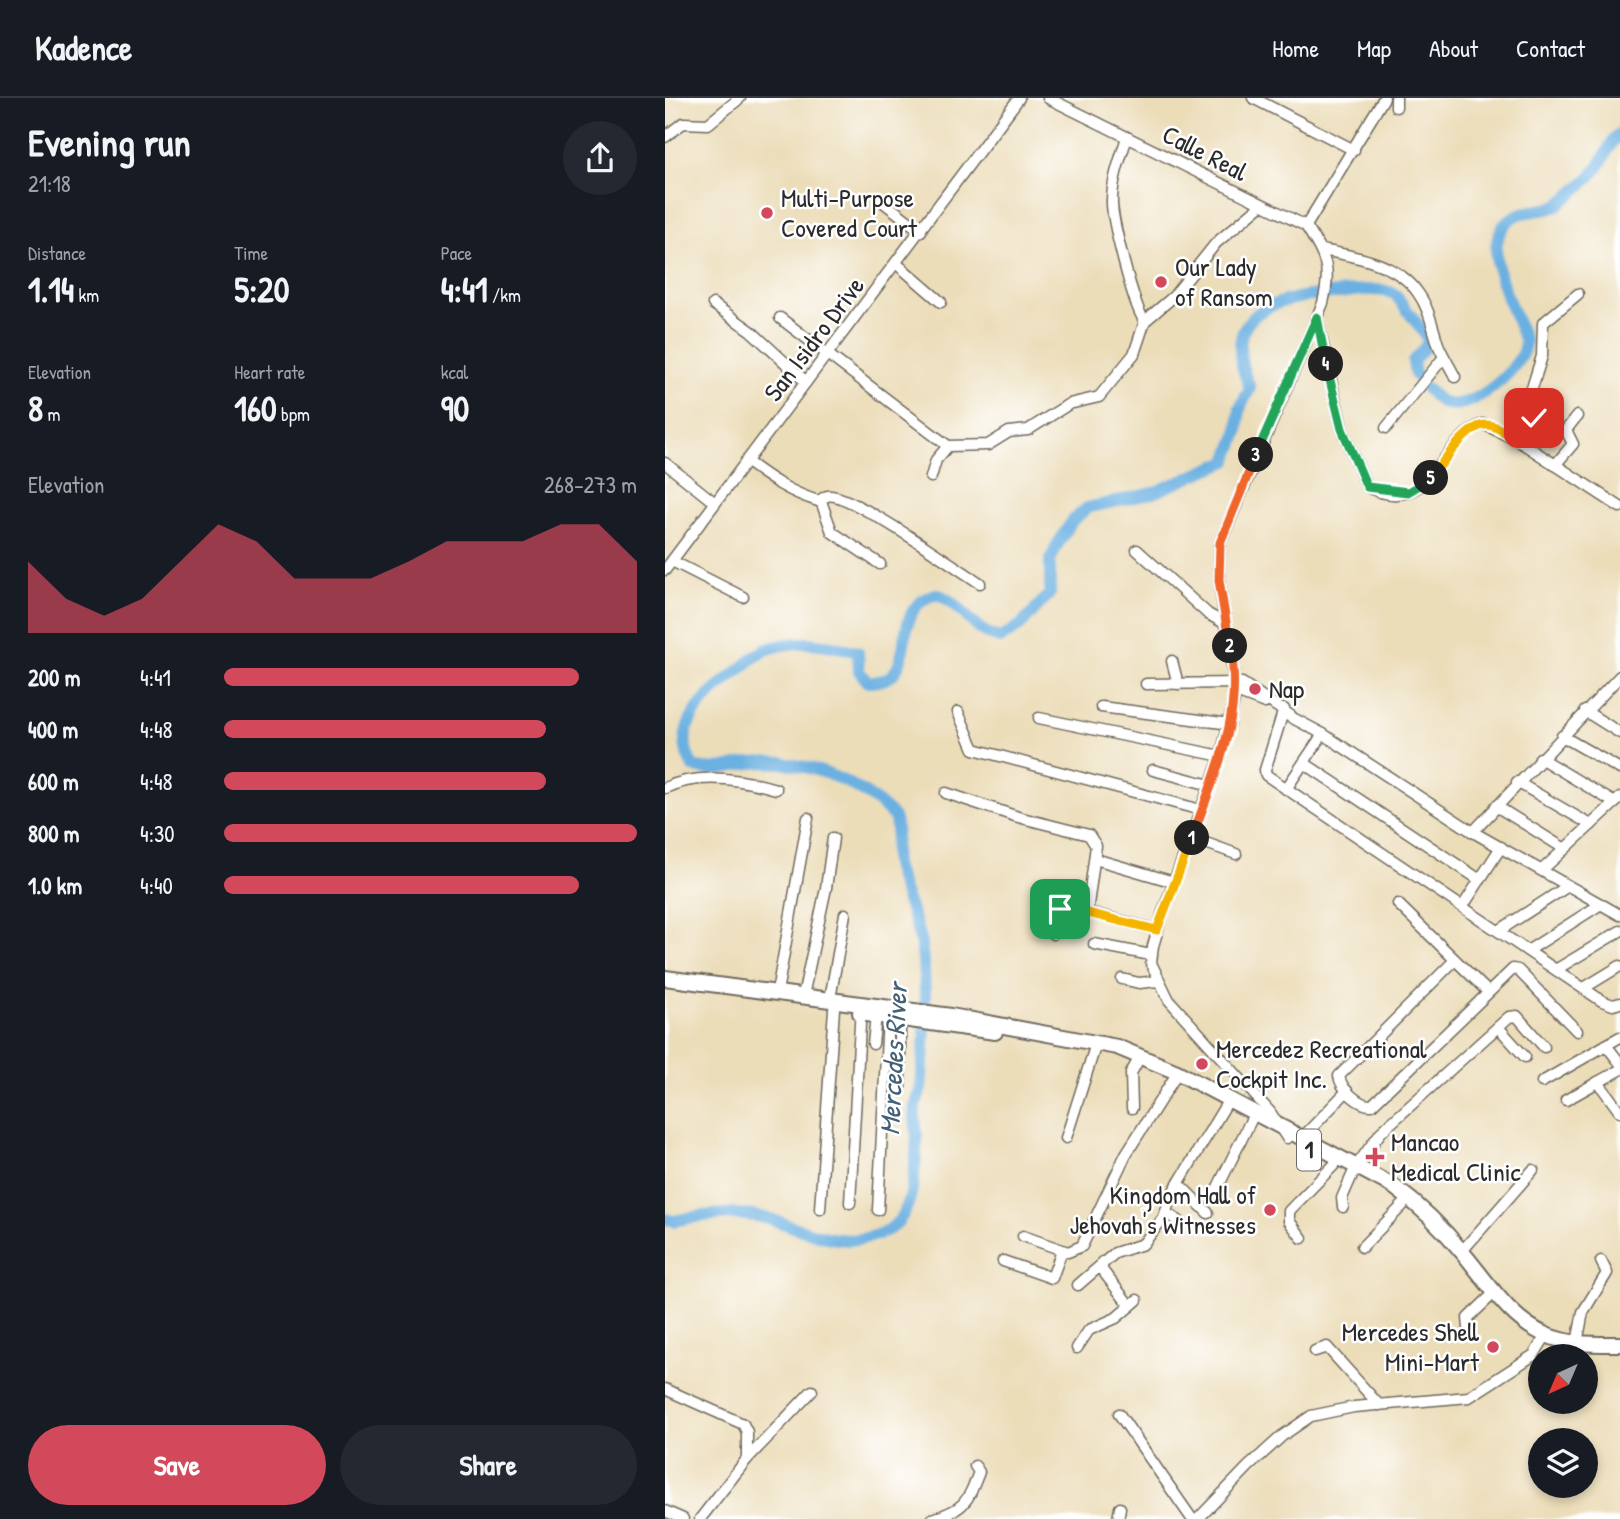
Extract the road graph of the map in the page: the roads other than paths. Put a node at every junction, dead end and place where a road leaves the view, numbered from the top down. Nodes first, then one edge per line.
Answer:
1 (740, 98) edge
2 (1019, 98) edge
3 (1048, 98) edge
4 (1253, 98) edge
5 (1384, 98) edge
6 (665, 137) edge
7 (1127, 137) junction
8 (1353, 150) junction
9 (883, 201) dead end
10 (1261, 205) junction
11 (1306, 226) junction
12 (921, 231) junction
13 (1321, 250) junction
14 (897, 264) junction
15 (1578, 295) dead end
16 (941, 302) dead end
17 (713, 304) dead end
18 (1317, 317) junction
19 (780, 318) dead end
20 (1145, 321) junction
21 (829, 353) junction
22 (1444, 357) junction
23 (1455, 377) dead end
24 (806, 382) junction
25 (1530, 391) junction
26 (1545, 403) dead end
27 (1577, 416) dead end
28 (1386, 428) dead end
29 (1517, 440) junction
30 (948, 446) junction
31 (746, 461) junction
32 (665, 463) edge
33 (1555, 464) junction
34 (931, 477) dead end
35 (821, 501) junction
36 (715, 503) junction
37 (1620, 507) edge
38 (1137, 550) dead end
39 (880, 564) dead end
40 (668, 565) edge
41 (980, 583) dead end
42 (743, 597) dead end
43 (1226, 624) junction
44 (1172, 661) dead end
45 (1620, 676) edge
46 (1146, 684) dead end
47 (1178, 684) junction
48 (1235, 687) junction
49 (1101, 707) dead end
50 (1585, 711) junction
51 (958, 712) dead end
52 (1286, 713) junction
53 (1039, 718) dead end
54 (1230, 724) junction
55 (1618, 728) edge
56 (1323, 734) junction
57 (1562, 736) junction
58 (1221, 756) junction
59 (1540, 758) junction
60 (1304, 763) junction
61 (1620, 769) edge
62 (1153, 770) dead end
63 (1517, 782) junction
64 (1210, 785) junction
65 (665, 788) edge
66 (776, 789) dead end
67 (1286, 789) junction
68 (946, 793) dead end
69 (1617, 800) edge
70 (1496, 806) junction
71 (1202, 810) junction
72 (808, 818) dead end
73 (1591, 825) junction
74 (1473, 832) junction
75 (833, 838) dead end
76 (1192, 838) junction
77 (1501, 847) junction
78 (1565, 849) junction
79 (1236, 853) dead end
80 (1095, 859) junction
81 (1542, 870) junction
82 (1480, 880) junction
83 (1174, 882) junction
84 (1568, 886) junction
85 (1398, 904) dead end
86 (1601, 904) junction
87 (1464, 906) junction
88 (1087, 912) junction
89 (845, 914) dead end
90 (1620, 915) edge
91 (1157, 930) junction
92 (1500, 930) junction
93 (1620, 931) edge
94 (1053, 934) dead end
95 (1094, 944) dead end
96 (1529, 950) junction
97 (1151, 955) junction
98 (1455, 960) junction
99 (1620, 966) edge
100 (1557, 969) junction
101 (665, 978) edge
102 (1122, 979) dead end
103 (1158, 982) junction
104 (665, 986) edge
105 (1584, 988) junction
106 (1487, 991) junction
107 (777, 992) junction
108 (803, 996) junction
109 (1620, 1003) edge
110 (832, 1004) junction
111 (861, 1008) junction
112 (895, 1016) junction
113 (950, 1021) junction
114 (1498, 1027) junction
115 (1577, 1031) dead end
116 (1620, 1037) edge
117 (873, 1044) dead end
118 (1605, 1045) junction
119 (1544, 1047) dead end
120 (1094, 1050) junction
121 (1525, 1057) dead end
122 (1620, 1063) edge
123 (1136, 1064) junction
124 (1620, 1070) edge
125 (1173, 1080) junction
126 (1542, 1082) dead end
127 (1598, 1082) junction
128 (899, 1087) dead end
129 (1347, 1091) junction
130 (1566, 1100) dead end
131 (1225, 1106) junction
132 (1132, 1108) dead end
133 (1620, 1112) edge
134 (1251, 1121) junction
135 (1284, 1132) junction
136 (1303, 1137) junction
137 (1066, 1138) dead end
138 (1335, 1164) junction
139 (1355, 1169) junction
140 (1533, 1170) dead end
141 (1178, 1184) junction
142 (1217, 1189) dead end
143 (850, 1203) dead end
144 (1403, 1205) junction
145 (1343, 1207) dead end
146 (820, 1209) dead end
147 (878, 1210) dead end
148 (1166, 1213) junction
149 (1208, 1213) dead end
150 (1179, 1222) dead end
151 (1023, 1236) dead end
152 (1302, 1238) dead end
153 (1362, 1247) dead end
154 (1062, 1250) junction
155 (1462, 1251) junction
156 (1003, 1261) dead end
157 (1601, 1261) dead end
158 (1102, 1262) junction
159 (1078, 1285) dead end
160 (1489, 1298) junction
161 (1469, 1328) dead end
162 (1545, 1339) junction
163 (1577, 1343) junction
164 (1620, 1344) edge
165 (1077, 1348) dead end
166 (1315, 1351) dead end
167 (1620, 1353) edge
168 (665, 1389) edge
169 (812, 1391) dead end
170 (1379, 1405) junction
171 (1119, 1414) dead end
172 (747, 1459) junction
173 (975, 1466) dead end
174 (1120, 1508) dead end
175 (665, 1511) edge
176 (683, 1519) edge
177 (700, 1519) edge
178 (932, 1519) edge
179 (1118, 1519) edge
180 (1192, 1519) edge
181 (1198, 1519) edge

1 - 6 street
2 - 12 street, San Isidro Drive
3 - 7 street, Calle Real
4 - 8 street
5 - 8 street
7 - 10 street, Calle Real
7 - 20 street
8 - 11 street
9 - 12 street
10 - 11 street, Calle Real
10 - 20 street
11 - 13 street
12 - 14 street, San Isidro Drive
13 - 18 street
13 - 22 street
14 - 16 street
14 - 21 street, San Isidro Drive
15 - 25 street
17 - 24 street
18 - 29 street
18 - 43 street
19 - 21 street
20 - 30 street
21 - 24 street, San Isidro Drive
21 - 30 street
22 - 23 street
22 - 28 street
24 - 31 street, San Isidro Drive
25 - 26 street
25 - 29 street
27 - 33 street
29 - 33 street
30 - 34 street
31 - 35 street
31 - 36 street, San Isidro Drive
32 - 36 street
33 - 37 street
35 - 39 street
35 - 41 street
36 - 40 street, San Isidro Drive
38 - 43 street
40 - 42 street
43 - 48 street
44 - 47 street
45 - 50 street
46 - 47 street
47 - 48 street
48 - 52 street
48 - 54 street
49 - 54 street
50 - 55 street
50 - 57 street
51 - 71 street
52 - 56 street
52 - 67 street
53 - 58 street
54 - 58 street
56 - 60 street
56 - 74 street
57 - 59 street
57 - 61 street
58 - 64 street
59 - 63 street
59 - 69 street
60 - 67 street
60 - 82 street
62 - 64 street
63 - 70 street
63 - 73 street
64 - 71 street
65 - 66 street
67 - 87 street
68 - 80 street
69 - 73 street
70 - 74 street
70 - 78 street
71 - 76 street
72 - 107 street
73 - 78 street
74 - 77 street
75 - 108 street
76 - 79 street
76 - 83 street
77 - 81 street
77 - 82 street
78 - 81 street
80 - 83 street
80 - 88 street
81 - 84 street
82 - 87 street
83 - 91 street
84 - 86 street
84 - 92 street
85 - 98 street
86 - 90 street
86 - 96 street
87 - 92 street
88 - 91 street
88 - 94 street
89 - 110 street
91 - 97 street
92 - 96 street
93 - 100 street
95 - 97 street
96 - 100 street
97 - 103 street
98 - 106 street
98 - 129 street
99 - 105 street
100 - 105 street
101 - 107 highway, 1
102 - 103 street
103 - 135 street
104 - 110 highway, 1
105 - 109 street
106 - 115 street
106 - 129 street
107 - 108 highway, 1
108 - 110 highway, 1
110 - 111 highway, 1
110 - 146 street
111 - 112 highway, 1
111 - 112 highway, 1
111 - 143 street
112 - 113 highway, 1
112 - 117 street
112 - 128 street
112 - 147 street
113 - 120 highway, 1
113 - 135 highway, 1
114 - 119 street
114 - 121 street
114 - 139 street
116 - 118 street
118 - 122 street
118 - 126 street
120 - 123 highway, 1
120 - 137 street
123 - 125 highway, 1
123 - 132 street
124 - 127 street
125 - 131 highway, 1
125 - 154 street
127 - 130 street
127 - 133 street
129 - 136 street
131 - 134 highway, 1
131 - 141 street
134 - 135 highway, 1
134 - 142 street
135 - 136 highway, 1
135 - 138 highway, 1
136 - 139 highway, 1
138 - 139 highway, 1
138 - 152 street
139 - 144 highway, 1
139 - 145 street
139 - 155 highway, 1
140 - 155 street
141 - 148 street
141 - 149 street
144 - 153 street
144 - 160 highway, 1
148 - 150 street
148 - 158 street
151 - 154 street
154 - 156 street
155 - 162 highway, 1
157 - 163 street
158 - 159 street
158 - 165 street
160 - 161 street
160 - 162 highway, 1
162 - 163 highway, 1
162 - 167 highway, 1
162 - 170 street
163 - 164 highway, 1
166 - 170 street
168 - 172 street
169 - 172 street
170 - 181 street
171 - 180 street
172 - 177 street
173 - 178 street
174 - 179 street
175 - 176 street

